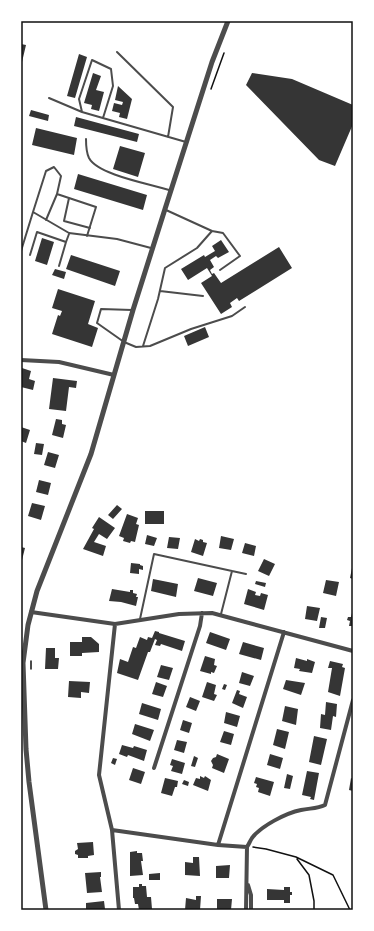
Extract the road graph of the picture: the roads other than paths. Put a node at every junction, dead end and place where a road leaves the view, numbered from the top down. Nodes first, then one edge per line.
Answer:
1 (228, 21) edge
2 (117, 52) dead end
3 (49, 98) dead end
4 (82, 112) junction
5 (104, 118) junction
6 (168, 137) junction
7 (86, 139) dead end
8 (186, 142) junction
9 (170, 190) junction
10 (57, 194) junction
11 (69, 198) junction
12 (164, 209) junction
13 (33, 212) junction
14 (46, 220) junction
15 (90, 228) junction
16 (212, 231) junction
17 (69, 233) junction
18 (87, 236) junction
19 (66, 242) junction
20 (152, 248) junction
21 (21, 251) edge
22 (30, 255) dead end
23 (59, 266) dead end
24 (220, 270) dead end
25 (160, 291) junction
26 (203, 296) dead end
27 (245, 307) dead end
28 (133, 310) junction
29 (124, 342) junction
30 (143, 346) junction
31 (21, 360) edge
32 (114, 375) junction
33 (232, 571) junction
34 (246, 574) dead end
35 (31, 612) junction
36 (202, 614) junction
37 (220, 615) junction
38 (140, 620) junction
39 (115, 624) junction
40 (284, 632) junction
41 (353, 651) edge
42 (353, 700) edge
43 (23, 729) edge
44 (154, 768) dead end
45 (112, 830) junction
46 (218, 845) junction
47 (247, 847) junction
48 (248, 882) junction
49 (46, 910) edge
50 (119, 910) edge
51 (246, 910) edge
52 (251, 910) edge

1 - 8 street
2 - 6 lane
3 - 4 lane
4 - 5 lane
4 - 5 lane
5 - 6 lane
6 - 8 lane
7 - 9 lane
8 - 9 street
9 - 12 street
10 - 11 lane
10 - 13 lane
10 - 14 lane
11 - 15 lane
11 - 15 lane
12 - 16 lane
12 - 20 street
13 - 14 lane
13 - 21 lane
14 - 17 lane
15 - 18 lane
16 - 24 lane
16 - 25 lane
17 - 18 lane
17 - 19 lane
18 - 20 lane
19 - 22 lane
19 - 23 lane
20 - 28 street
25 - 26 lane
25 - 30 lane
27 - 30 lane
28 - 29 street
28 - 29 lane
29 - 30 lane
29 - 32 street
31 - 32 street
32 - 35 street
33 - 34 lane
33 - 37 lane
33 - 38 lane
35 - 39 street
35 - 43 street
36 - 37 street
36 - 38 street
36 - 44 street
37 - 40 street
38 - 39 street
39 - 45 street
40 - 41 street
40 - 46 street
42 - 47 street
43 - 49 street
45 - 46 street
45 - 50 street
46 - 47 street
47 - 48 street
48 - 51 street
48 - 52 street

